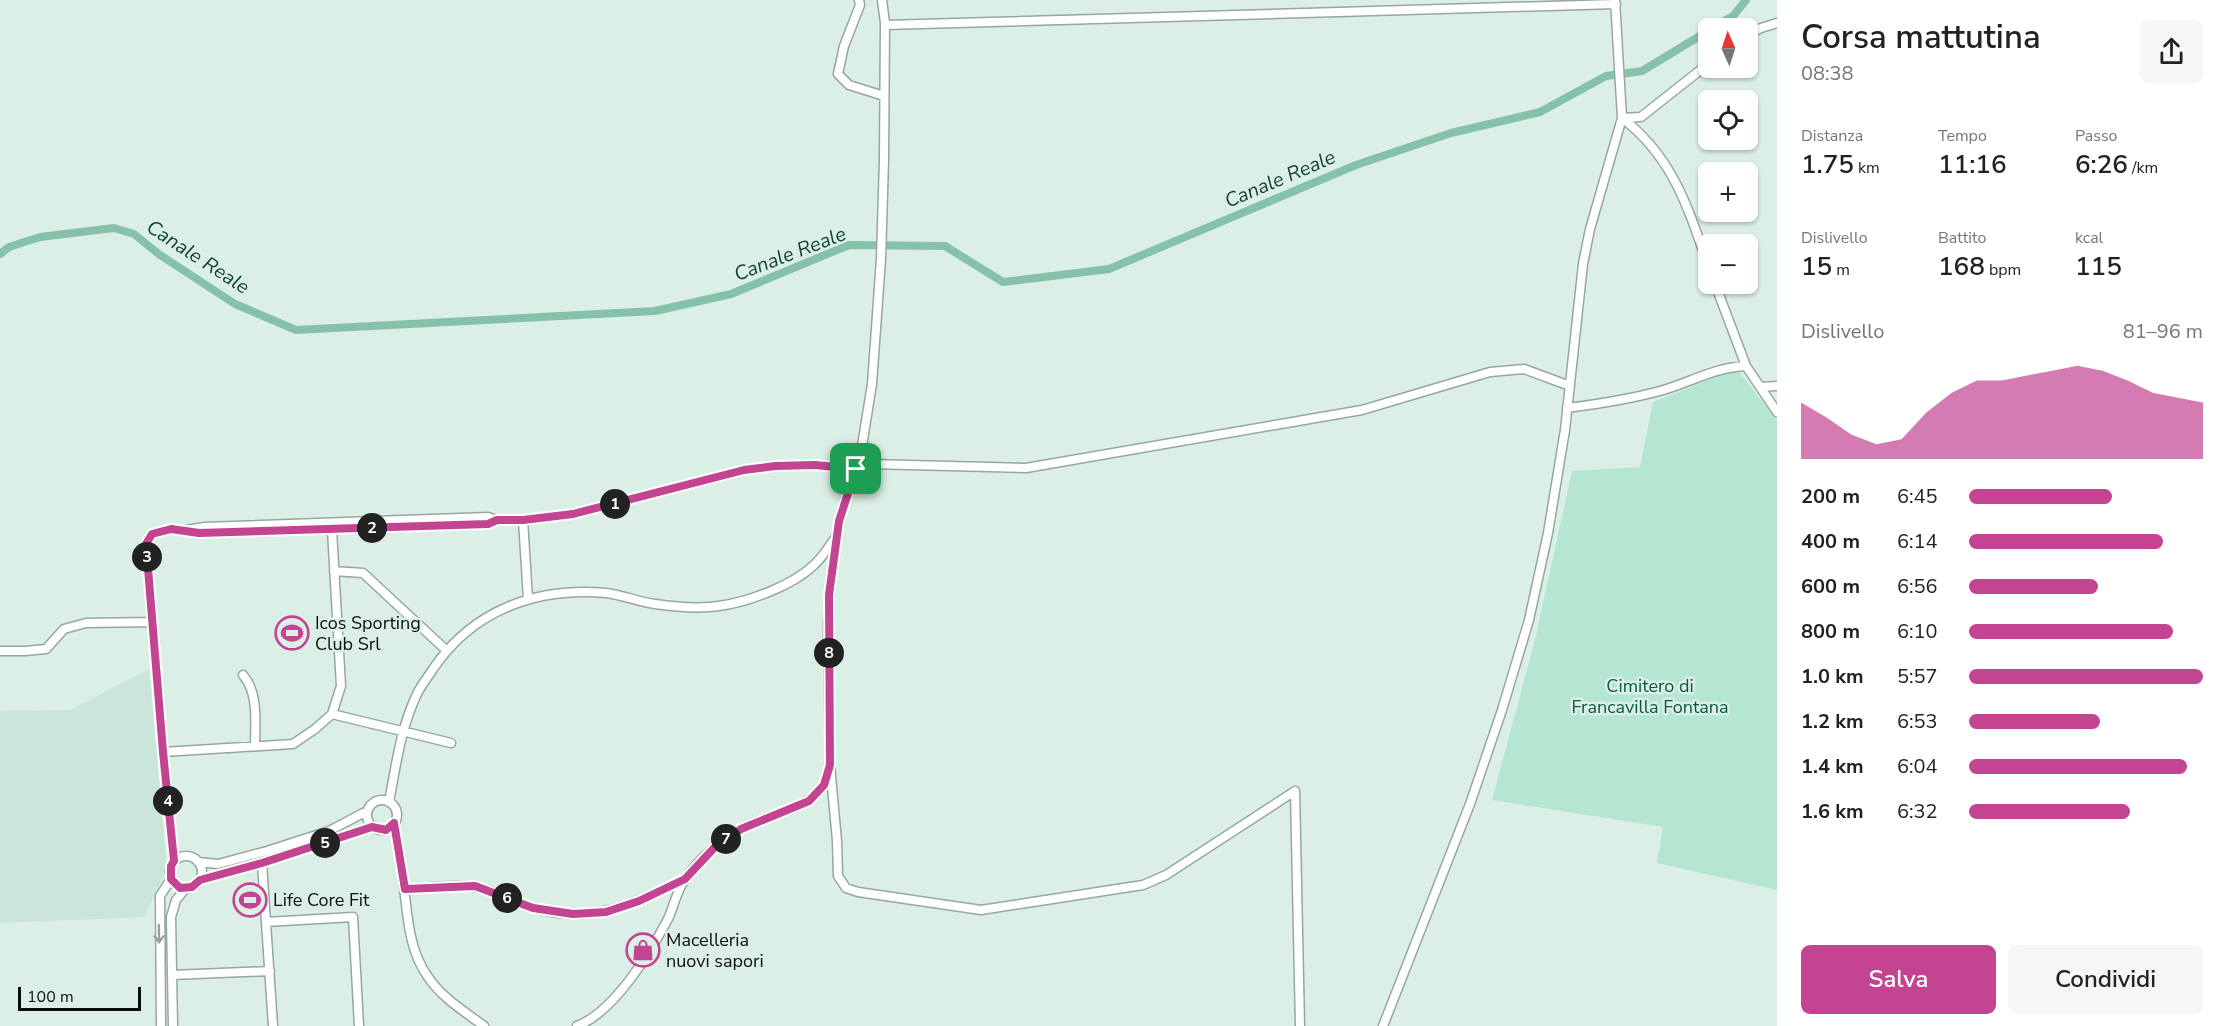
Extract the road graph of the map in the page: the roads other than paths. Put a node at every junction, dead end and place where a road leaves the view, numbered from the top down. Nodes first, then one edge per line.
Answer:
1 (860, 0) edge
2 (882, 0) edge
3 (1616, 2) edge
4 (1777, 23) edge
5 (885, 25) junction
6 (1758, 30) edge
7 (1698, 72) edge
8 (884, 96) junction
9 (1622, 118) junction
10 (1698, 234) edge
11 (1719, 294) edge
12 (1746, 366) junction
13 (1570, 386) junction
14 (1777, 386) edge
15 (1760, 387) junction
16 (1567, 408) junction
17 (1777, 412) edge
18 (856, 469) junction
19 (497, 520) junction
20 (523, 520) junction
21 (187, 530) junction
22 (332, 530) junction
23 (837, 536) junction
24 (334, 571) junction
25 (528, 599) junction
26 (152, 622) junction
27 (446, 650) junction
28 (0, 651) edge
29 (243, 675) dead end
30 (332, 714) junction
31 (403, 731) junction
32 (451, 743) dead end
33 (255, 746) junction
34 (163, 752) junction
35 (830, 765) junction
36 (389, 802) junction
37 (367, 811) junction
38 (394, 823) junction
39 (372, 827) junction
40 (174, 861) junction
41 (198, 862) junction
42 (262, 863) junction
43 (171, 879) junction
44 (685, 879) junction
45 (200, 880) junction
46 (186, 888) junction
47 (405, 889) junction
48 (266, 922) junction
49 (270, 971) junction
50 (172, 975) junction
51 (600, 1012) junction
52 (161, 1026) edge
53 (173, 1026) edge
54 (273, 1026) edge
55 (359, 1026) edge
56 (484, 1026) edge
57 (578, 1026) edge
58 (598, 1026) edge
59 (1300, 1026) edge
60 (1383, 1026) edge

1 - 8 street
2 - 5 street
3 - 5 street
3 - 9 street
4 - 6 street
5 - 8 street
7 - 9 street
8 - 18 street
9 - 10 street
9 - 13 street
11 - 12 street
12 - 15 street
12 - 16 street
13 - 16 street
13 - 18 street
14 - 15 street
15 - 17 street
16 - 60 street
18 - 20 street
18 - 23 street
19 - 20 street
19 - 21 street
19 - 22 street
20 - 25 street
21 - 22 street
21 - 26 street
22 - 24 street
23 - 25 street
23 - 35 street
24 - 27 street
24 - 30 street
25 - 27 street
26 - 28 street
26 - 34 street
27 - 31 street
29 - 33 street
30 - 31 street
30 - 33 street
31 - 32 street
31 - 36 street
33 - 34 street
34 - 40 street
35 - 44 street
35 - 59 street
36 - 37 street
36 - 38 street
37 - 39 street
37 - 41 street
38 - 39 street
38 - 47 street
39 - 42 street
40 - 41 street
40 - 43 street
41 - 45 street
42 - 45 street
42 - 48 street
43 - 46 street
43 -> 52 street
44 - 47 street
44 - 51 street
45 - 46 street
46 - 50 street
47 - 56 street
48 - 49 street
48 - 55 street
49 - 50 street
49 - 54 street
50 - 53 street
51 - 57 street
51 - 58 street

